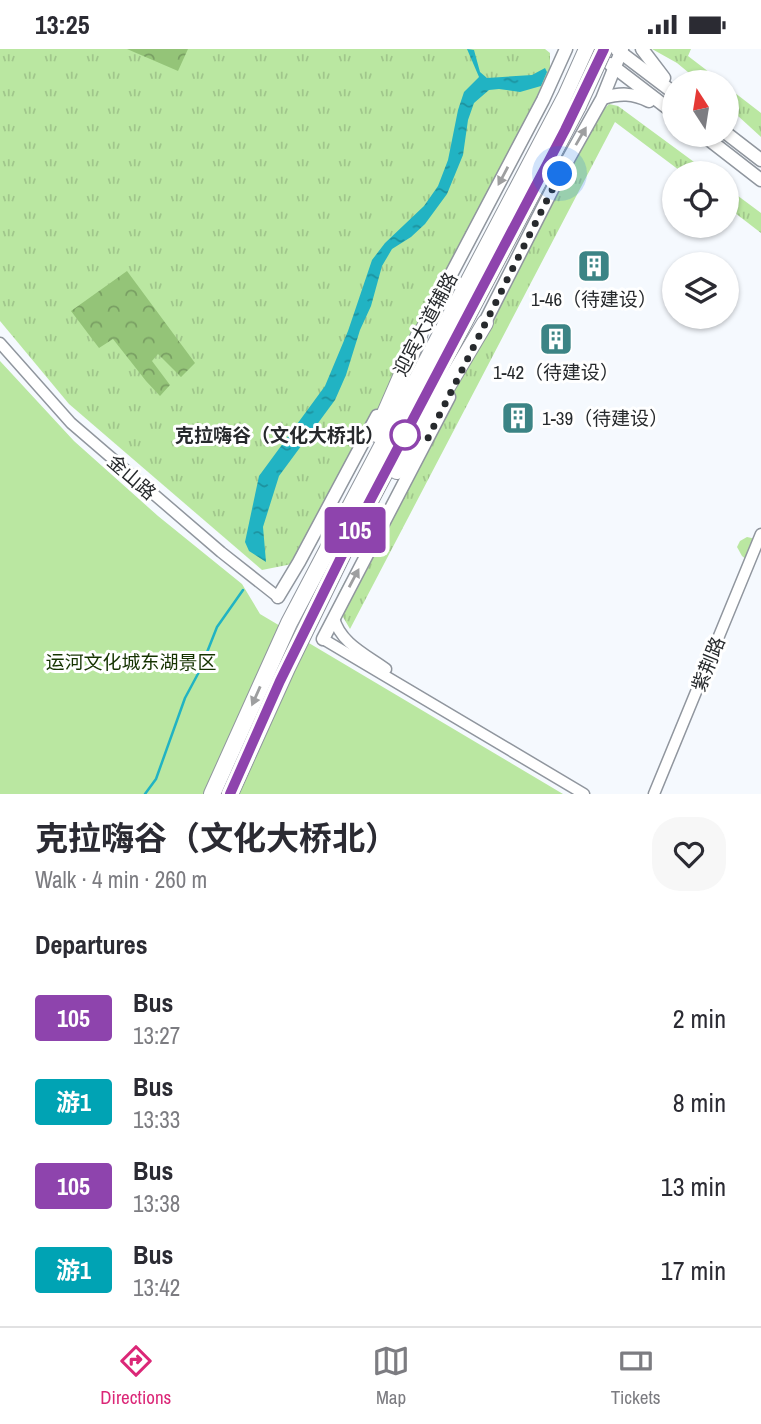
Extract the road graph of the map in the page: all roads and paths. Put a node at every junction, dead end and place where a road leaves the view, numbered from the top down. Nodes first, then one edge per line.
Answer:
1 (566, 49) edge
2 (588, 49) edge
3 (604, 49) edge
4 (642, 49) edge
5 (620, 50) edge
6 (615, 68) junction
7 (662, 77) edge
8 (662, 82) edge
9 (603, 98) junction
10 (662, 104) edge
11 (662, 107) edge
12 (739, 143) edge
13 (718, 147) edge
14 (761, 160) edge
15 (761, 180) edge
16 (485, 323) junction
17 (420, 333) junction
18 (0, 343) edge
19 (761, 534) edge
20 (278, 597) joint
21 (334, 618) junction
22 (323, 639) joint
23 (287, 668) junction
24 (267, 671) junction
25 (437, 706) junction
26 (251, 725) junction
27 (212, 794) edge
28 (230, 794) edge
29 (584, 794) edge
30 (654, 794) edge

1 -> 17 main road, 迎宾大道辅路
2 - 6 main road
2 - 24 highway
3 - 23 highway, bridge
4 - 7 main road
5 - 6 main road
5 - 8 main road
6 - 9 main road
6 - 10 main road
9 - 11 main road
16 -> 9 main road
12 - 14 main road
13 - 15 main road
21 -> 16 main road
16 - 23 highway
17 - 20 main road, 迎宾大道辅路
17 - 24 highway
18 - 20 street, 金山路
19 - 30 street, 紫荆路
21 - 22 main road
21 - 25 street
22 - 25 street
23 - 26 highway
24 -> 26 highway
25 - 29 street
26 - 27 highway
26 - 28 highway

